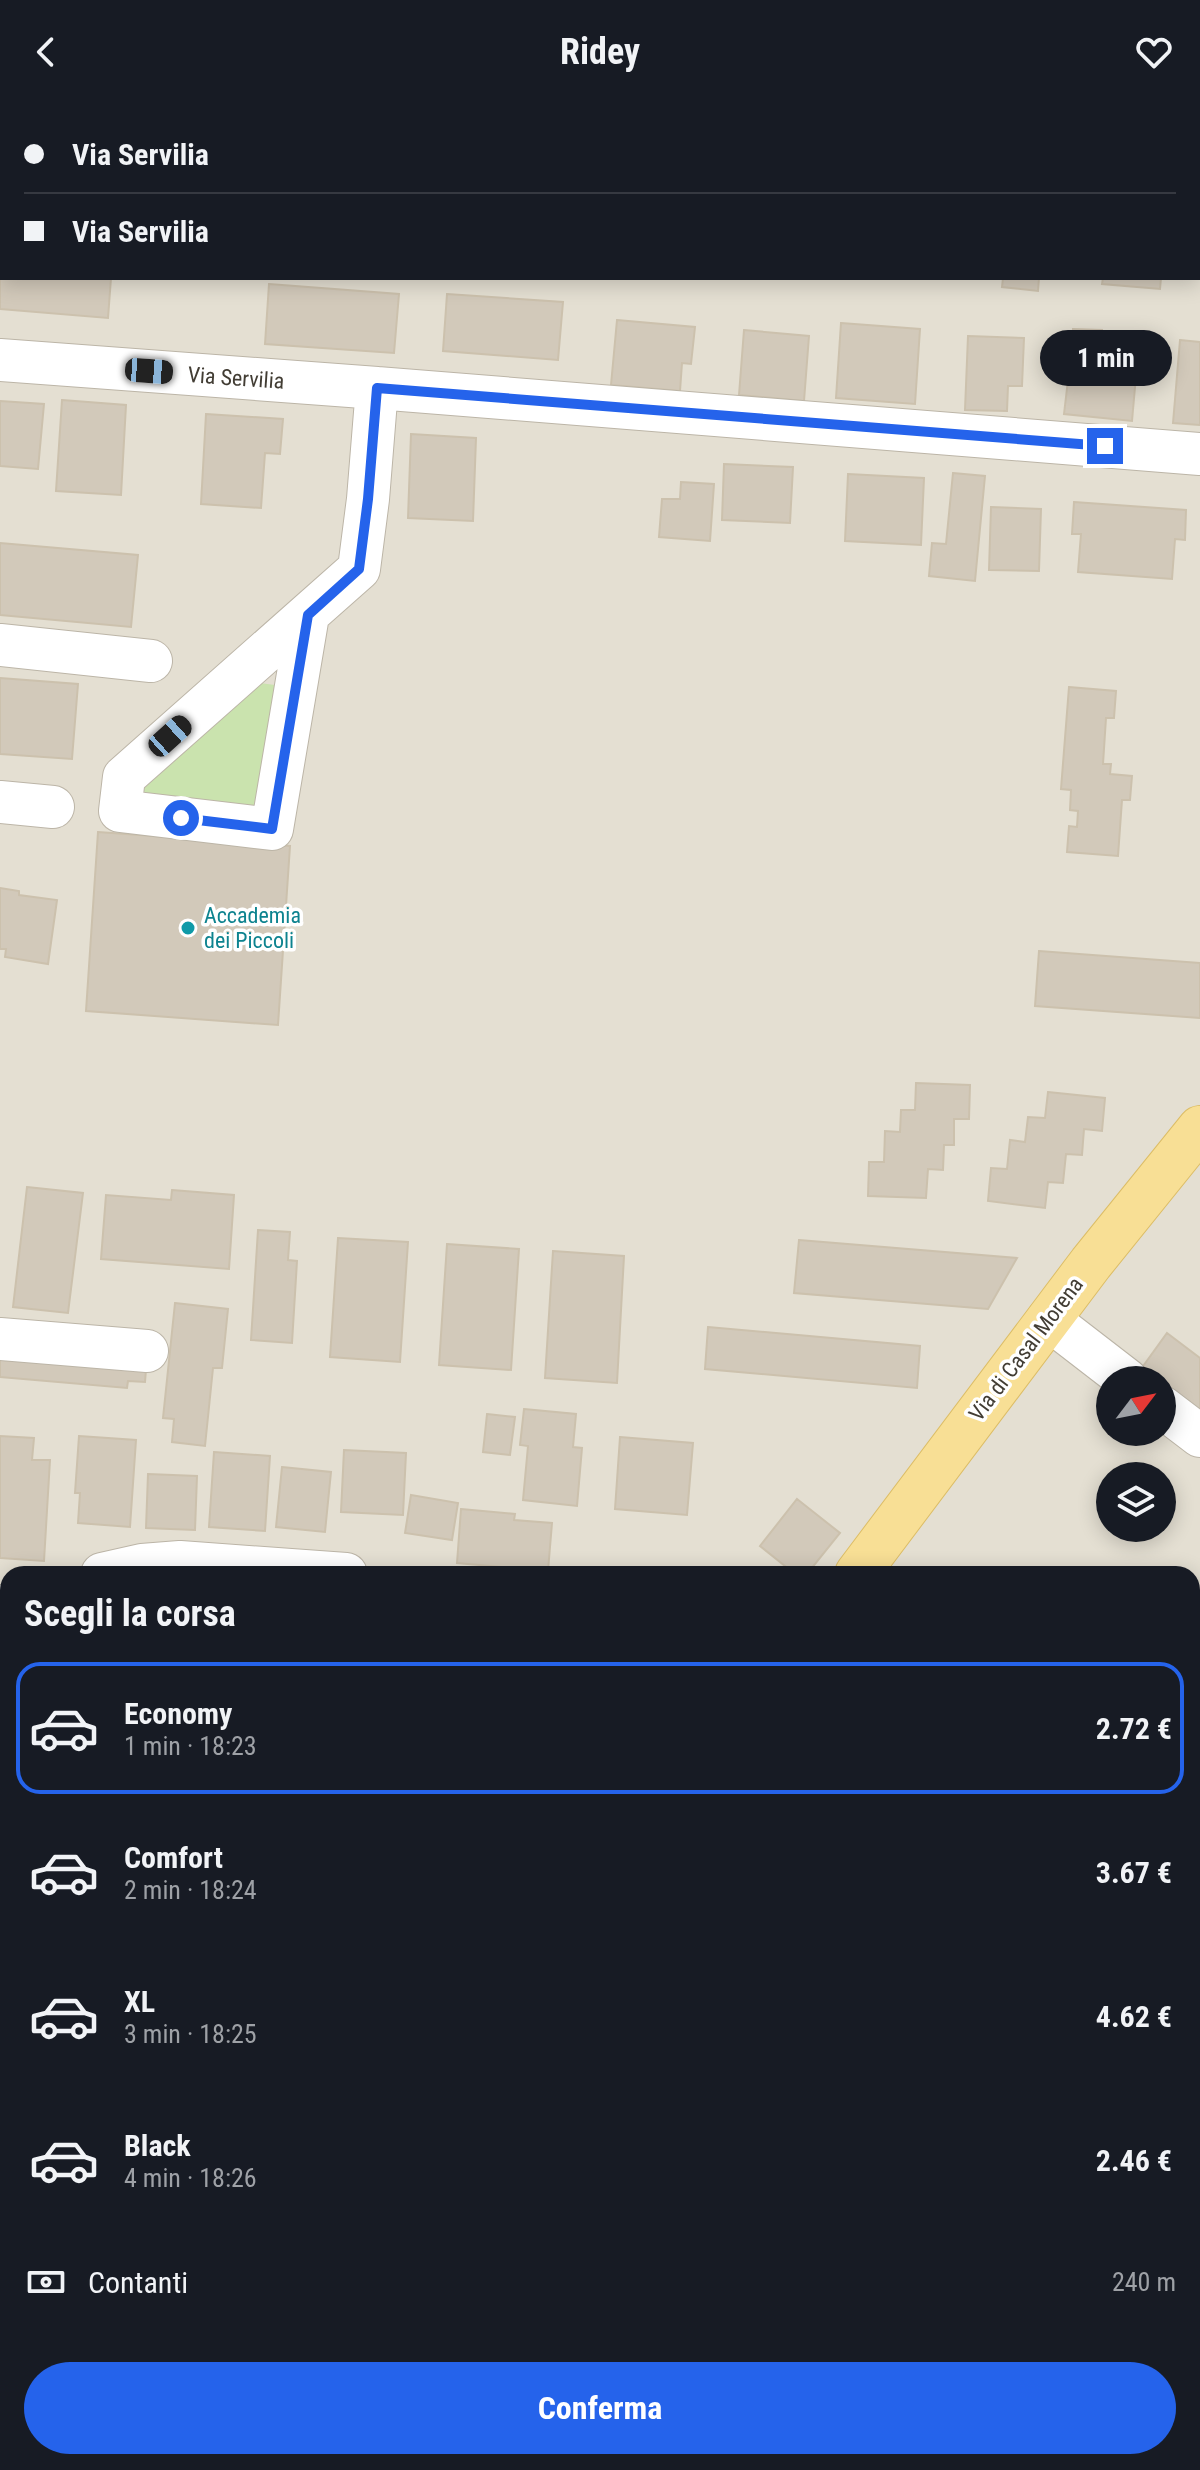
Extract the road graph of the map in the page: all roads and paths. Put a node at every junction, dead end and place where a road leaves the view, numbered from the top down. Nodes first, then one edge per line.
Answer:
1 (0, 360) edge
2 (377, 388) junction
3 (1200, 454) edge
4 (308, 615) junction
5 (0, 645) edge
6 (151, 661) dead end
7 (0, 802) edge
8 (53, 807) dead end
9 (1200, 1128) edge
10 (1048, 1319) junction
11 (0, 1339) edge
12 (147, 1351) dead end
13 (1109, 1366) edge
14 (1176, 1418) edge
15 (1200, 1436) edge
16 (138, 1566) edge
17 (235, 1566) edge
18 (863, 1566) edge

1 - 2 street, Via Servilia
2 - 3 street, Via Servilia
2 - 4 street
4 - 4 street
5 - 6 street
7 - 8 street
9 - 10 main road, Via di Casal Morena
10 - 13 street
10 - 18 main road, Via di Casal Morena
11 - 12 street
14 - 15 street
16 - 17 street

